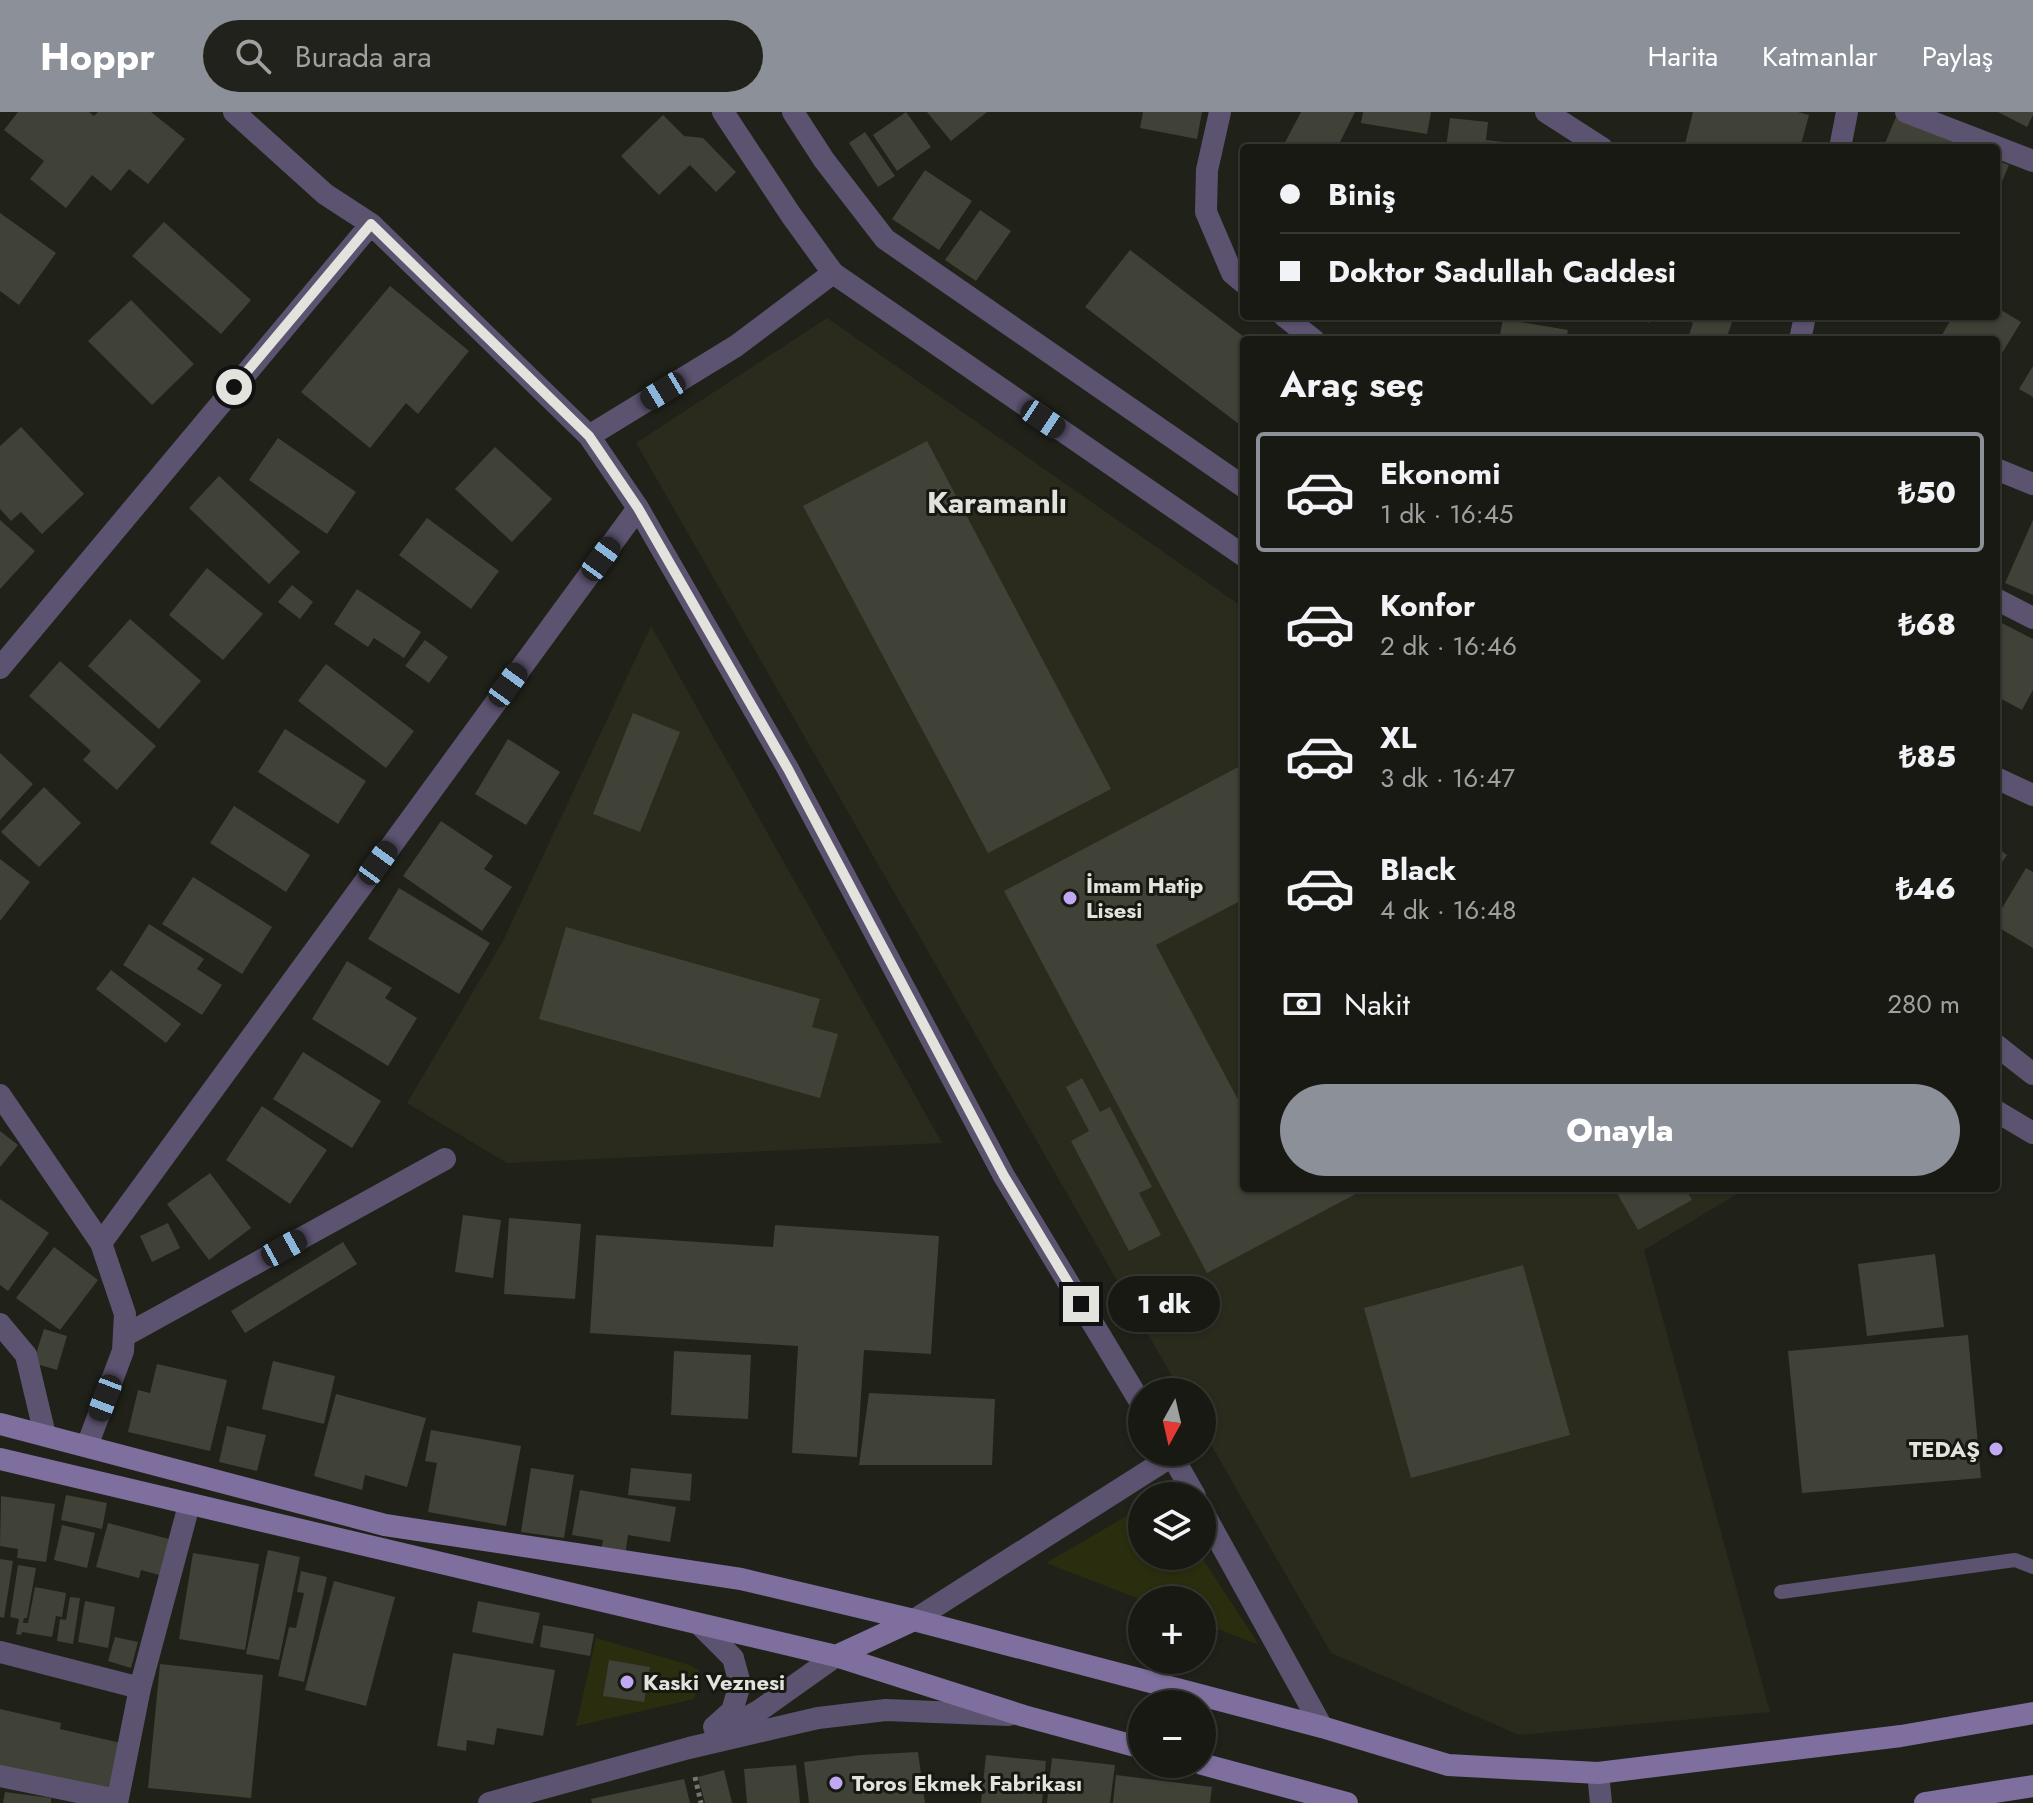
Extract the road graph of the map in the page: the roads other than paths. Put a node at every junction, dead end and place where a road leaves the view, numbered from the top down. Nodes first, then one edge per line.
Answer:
1 (234, 112) edge
2 (723, 112) edge
3 (793, 112) edge
4 (1220, 112) edge
5 (1546, 112) edge
6 (1847, 112) edge
7 (1906, 112) edge
8 (1596, 144) edge
9 (1841, 144) edge
10 (2030, 154) edge
11 (371, 224) junction
12 (833, 273) junction
13 (1240, 280) edge
14 (1289, 320) edge
15 (1309, 336) edge
16 (589, 436) junction
17 (2000, 471) edge
18 (1240, 484) edge
19 (2033, 484) edge
20 (638, 508) junction
21 (1240, 553) edge
22 (2000, 601) edge
23 (2033, 618) edge
24 (0, 668) edge
25 (2000, 780) edge
26 (2033, 795) edge
27 (2000, 1048) edge
28 (2033, 1074) edge
29 (0, 1095) edge
30 (2000, 1113) edge
31 (2033, 1133) edge
32 (445, 1159) dead end
33 (101, 1243) junction
34 (0, 1324) edge
35 (124, 1336) junction
36 (1128, 1382) edge
37 (0, 1424) edge
38 (45, 1435) junction
39 (87, 1446) junction
40 (0, 1459) edge
41 (1152, 1466) edge
42 (189, 1505) junction
43 (1216, 1535) edge
44 (2033, 1567) edge
45 (1781, 1592) dead end
46 (914, 1620) junction
47 (700, 1625) junction
48 (0, 1652) edge
49 (836, 1656) junction
50 (140, 1688) junction
51 (2033, 1713) edge
52 (1024, 1716) junction
53 (1322, 1727) junction
54 (1128, 1744) edge
55 (689, 1748) junction
56 (1216, 1768) edge
57 (1598, 1773) junction
58 (0, 1776) edge
59 (2033, 1786) edge
60 (1309, 1798) edge
61 (117, 1802) edge
62 (489, 1803) edge
63 (1347, 1803) edge
64 (1601, 1803) edge
65 (1925, 1803) edge

1 - 11 street
2 - 12 street
3 - 18 street
4 - 13 street
5 - 8 street
6 - 9 street
7 - 10 street
11 - 16 street
11 - 24 street
12 - 16 street
12 - 21 street
14 - 15 street
16 - 20 street
17 - 19 street
20 - 33 street
20 - 36 street
22 - 23 street
25 - 26 street
27 - 28 street
29 - 33 street
30 - 31 street
32 - 35 street
33 - 35 street
34 - 38 street
35 - 39 street
37 - 38 main road
38 - 39 main road
39 - 46 main road
40 - 42 main road
41 - 46 street
42 - 47 main road
42 - 50 street
43 - 53 street
44 - 45 lane
46 - 49 main road
46 - 53 main road
47 - 49 main road
47 - 55 street
48 - 50 street
49 - 52 main road
49 - 55 street
50 - 61 street
51 - 57 main road
52 - 54 main road
52 - 55 street
53 - 57 main road
55 - 62 street
56 - 60 main road
57 - 64 street
58 - 61 street
59 - 65 main road
60 - 63 main road

